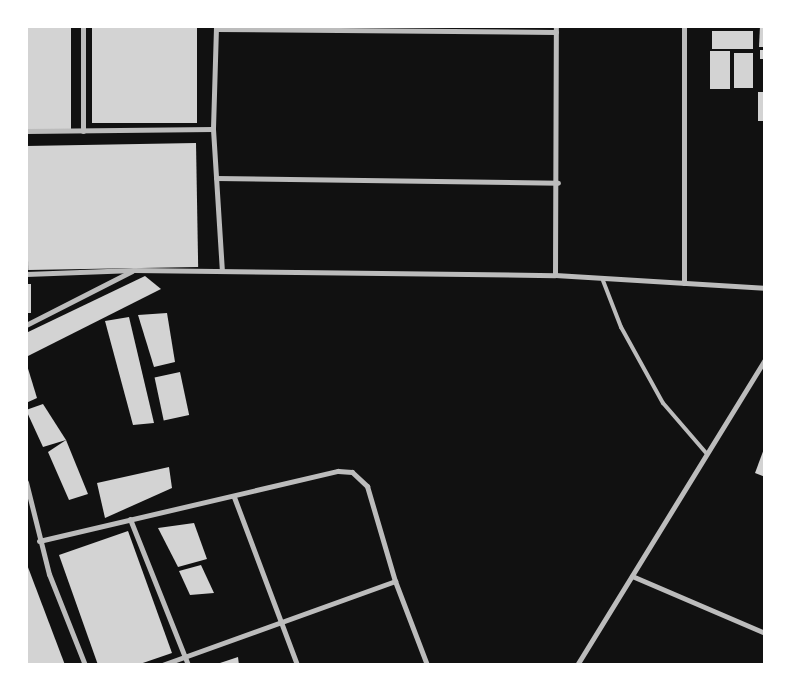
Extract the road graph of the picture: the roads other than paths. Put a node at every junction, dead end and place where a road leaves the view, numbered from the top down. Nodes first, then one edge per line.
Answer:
1 (83, 26) edge
2 (684, 26) edge
3 (216, 28) edge
4 (556, 29) edge
5 (213, 129) junction
6 (26, 132) edge
7 (83, 132) junction
8 (216, 178) junction
9 (558, 183) junction
10 (134, 270) junction
11 (222, 271) junction
12 (26, 274) edge
13 (555, 275) junction
14 (602, 278) junction
15 (684, 283) junction
16 (765, 288) edge
17 (26, 325) edge
18 (765, 359) edge
19 (707, 454) junction
20 (26, 482) edge
21 (234, 497) junction
22 (130, 519) junction
23 (39, 540) junction
24 (632, 576) junction
25 (395, 582) junction
26 (280, 624) junction
27 (765, 633) edge
28 (185, 657) junction
29 (85, 665) edge
30 (162, 665) edge
31 (188, 665) edge
32 (297, 665) edge
33 (427, 665) edge
34 (577, 665) edge

1 - 7 street
2 - 15 street
3 - 4 street
3 - 5 street
4 - 9 street
5 - 7 street
5 - 8 street
6 - 7 street
8 - 9 street
8 - 11 street
9 - 13 street
10 - 11 street
10 - 12 street
10 - 17 street
11 - 13 street
13 - 14 street
14 - 15 street
14 - 19 lane
15 - 16 street
18 - 19 street
19 - 24 street
20 - 23 street
21 - 22 street
21 - 25 street
21 - 26 street
22 - 23 street
22 - 28 street
23 - 29 street
24 - 27 street
24 - 34 street
25 - 26 street
25 - 33 street
26 - 28 street
26 - 32 street
28 - 30 street
28 - 31 street

